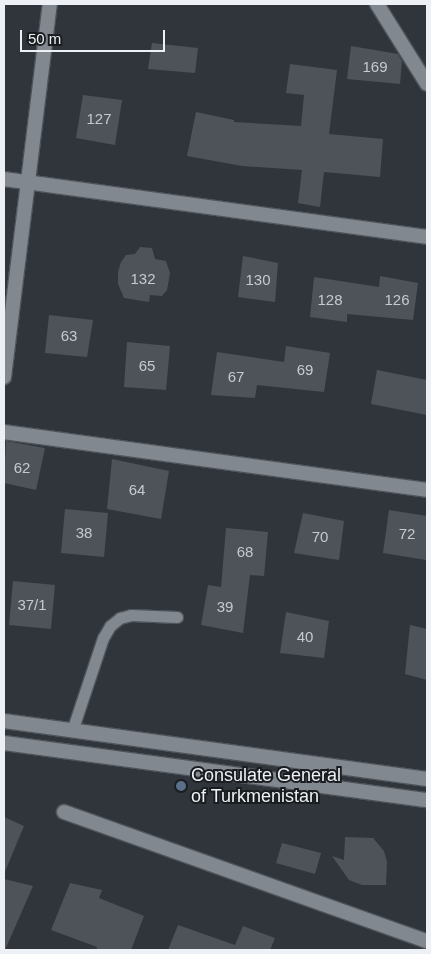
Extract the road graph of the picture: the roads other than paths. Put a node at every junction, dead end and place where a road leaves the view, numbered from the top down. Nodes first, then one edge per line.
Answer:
1 (50, 4) edge
2 (377, 4) edge
3 (427, 84) edge
4 (4, 179) edge
5 (26, 182) junction
6 (427, 237) edge
7 (4, 377) edge
8 (4, 432) edge
9 (427, 490) edge
10 (177, 617) dead end
11 (4, 721) edge
12 (72, 730) junction
13 (4, 744) edge
14 (427, 778) edge
15 (427, 800) edge
16 (64, 812) dead end
17 (427, 942) edge

1 - 5 street
2 - 3 street
4 - 5 street
5 - 6 street
5 - 7 street
8 - 9 street
10 - 12 lane
11 - 12 street
12 - 14 street
13 - 15 street
16 - 17 street

